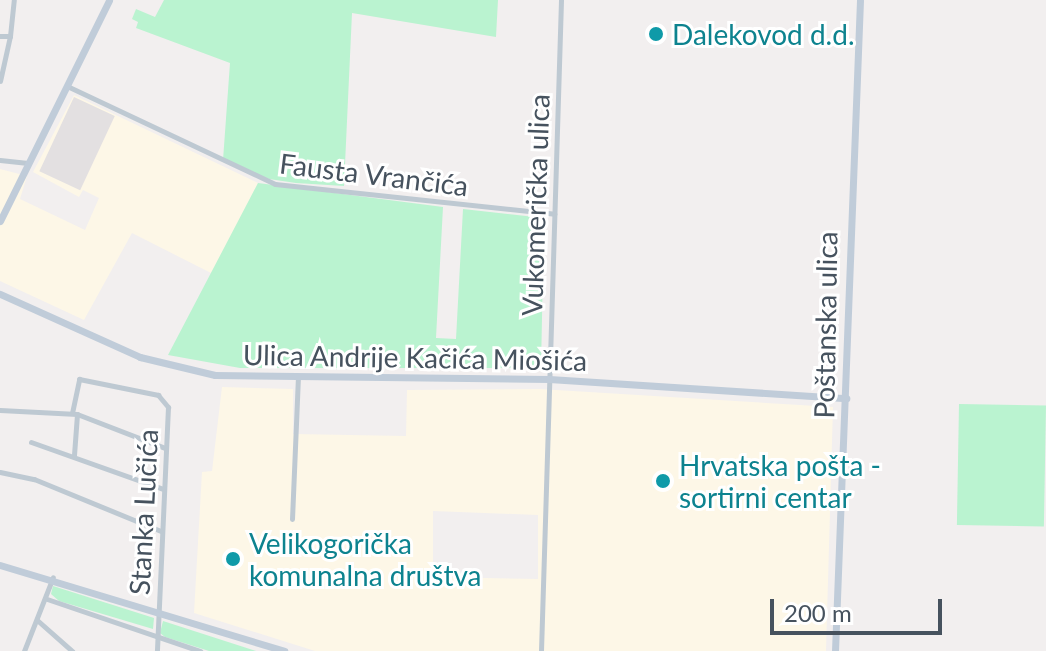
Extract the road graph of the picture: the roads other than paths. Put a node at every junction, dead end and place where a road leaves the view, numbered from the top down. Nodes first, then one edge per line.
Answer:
1 (14, 0) edge
2 (109, 0) edge
3 (561, 0) edge
4 (860, 0) edge
5 (0, 36) edge
6 (10, 36) junction
7 (0, 81) edge
8 (67, 86) junction
9 (0, 160) edge
10 (28, 163) junction
11 (554, 214) junction
12 (0, 221) edge
13 (0, 294) edge
14 (298, 378) junction
15 (549, 379) junction
16 (846, 398) junction
17 (0, 410) edge
18 (74, 414) junction
19 (31, 442) dead end
20 (165, 448) junction
21 (74, 455) junction
22 (0, 472) edge
23 (163, 489) junction
24 (292, 519) dead end
25 (161, 531) junction
26 (0, 565) edge
27 (53, 577) junction
28 (47, 599) junction
29 (157, 610) junction
30 (37, 620) junction
31 (157, 638) junction
32 (24, 651) edge
33 (72, 651) edge
34 (157, 651) edge
35 (200, 651) edge
36 (284, 651) edge
37 (541, 651) edge
38 (835, 651) edge

1 - 6 street
2 - 8 main road
3 - 11 street, Vukomerička ulica
4 - 16 main road, Poštanska ulica
5 - 6 street
6 - 7 street
8 - 10 main road
8 - 11 street, Fausta Vrančića
9 - 10 street
10 - 12 main road
11 - 15 street, Vukomerička ulica
13 - 14 main road, Ulica Andrije Kačića Miošića
14 - 15 main road, Ulica Andrije Kačića Miošića
14 - 24 street
15 - 16 main road, Ulica Andrije Kačića Miošića
15 - 37 street, Vukomerička ulica
16 - 38 main road, Poštanska ulica
17 - 18 street
18 - 20 street
18 - 20 street, Stanka Lučića
18 - 21 street
19 - 21 street
20 - 23 street, Stanka Lučića
21 - 23 street
22 - 25 street
23 - 25 street, Stanka Lučića
25 - 29 street, Stanka Lučića
26 - 27 main road
27 - 28 street
27 - 29 main road
28 - 30 street
28 - 31 street
29 - 31 street, Stanka Lučića
29 - 36 main road
30 - 32 street
30 - 33 street
31 - 34 street, Stanka Lučića
31 - 35 street

